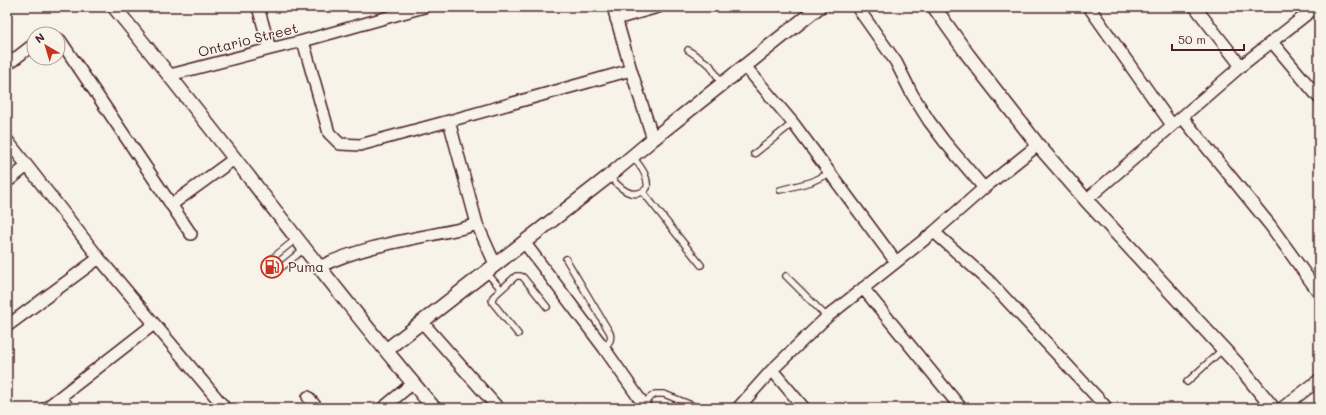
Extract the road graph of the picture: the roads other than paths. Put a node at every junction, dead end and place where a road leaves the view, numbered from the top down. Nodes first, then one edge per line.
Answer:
1 (114, 7) edge
2 (258, 7) edge
3 (424, 7) edge
4 (613, 7) edge
5 (658, 7) edge
6 (819, 7) edge
7 (857, 7) edge
8 (934, 7) edge
9 (1089, 7) edge
10 (1195, 7) edge
11 (1316, 7) edge
12 (616, 19) junction
13 (304, 42) junction
14 (1272, 42) junction
15 (66, 49) edge
16 (270, 49) junction
17 (26, 50) edge
18 (688, 50) dead end
19 (7, 65) edge
20 (745, 66) junction
21 (1241, 66) junction
22 (631, 70) junction
23 (170, 75) junction
24 (722, 84) junction
25 (1319, 98) edge
26 (1182, 117) junction
27 (449, 121) junction
28 (793, 123) junction
29 (1172, 125) junction
30 (653, 139) junction
31 (7, 140) edge
32 (1038, 145) junction
33 (754, 154) dead end
34 (632, 157) junction
35 (234, 159) junction
36 (27, 166) junction
37 (830, 173) junction
38 (609, 176) junction
39 (7, 182) edge
40 (984, 188) junction
41 (780, 190) dead end
42 (643, 192) junction
43 (1086, 200) junction
44 (171, 205) junction
45 (477, 224) junction
46 (934, 232) junction
47 (191, 234) dead end
48 (524, 242) junction
49 (300, 244) junction
50 (99, 258) junction
51 (566, 260) dead end
52 (896, 262) junction
53 (701, 265) dead end
54 (319, 267) junction
55 (491, 268) junction
56 (786, 276) dead end
57 (862, 288) junction
58 (502, 289) junction
59 (1319, 293) edge
60 (547, 307) dead end
61 (827, 317) junction
62 (422, 322) junction
63 (154, 324) junction
64 (7, 326) edge
65 (518, 334) dead end
66 (604, 348) junction
67 (1223, 349) junction
68 (386, 350) junction
69 (772, 370) junction
70 (1319, 380) edge
71 (1187, 382) dead end
72 (413, 383) junction
73 (60, 397) junction
74 (308, 397) dead end
75 (645, 406) edge
76 (46, 408) edge
77 (68, 408) edge
78 (225, 408) edge
79 (317, 408) edge
80 (383, 408) edge
81 (434, 408) edge
82 (498, 408) edge
83 (699, 408) edge
84 (738, 408) edge
85 (804, 408) edge
86 (961, 408) edge
87 (1107, 408) edge
88 (1273, 408) edge
89 (1282, 408) edge

1 - 23 street
2 - 16 street
3 - 13 street, Ontario Street
4 - 12 street
5 - 12 street
6 - 20 street
7 - 40 street
8 - 32 street
9 - 29 street
10 - 21 street
11 - 14 street
12 - 22 street
13 - 16 street, Ontario Street
13 - 27 street
14 - 21 street
14 - 25 street
15 - 44 street
16 - 23 street, Ontario Street
17 - 19 street
18 - 24 lane
20 - 24 street
20 - 28 street
21 - 26 street
22 - 27 street
22 - 30 street
23 - 35 street
24 - 30 street
26 - 29 street
26 - 59 street
27 - 45 street
28 - 33 lane
28 - 37 street
29 - 43 street
30 - 34 street
31 - 36 street
32 - 40 street
32 - 43 street
34 - 38 street
34 - 42 lane
35 - 44 street
35 - 49 street
36 - 39 street
36 - 50 street
37 - 41 lane
37 - 52 street
38 - 42 lane
38 - 48 street
40 - 46 street
42 - 53 lane
43 - 67 street
44 - 47 street
45 - 54 street
45 - 55 street
46 - 52 street
46 - 87 street
48 - 55 street
48 - 66 street
49 - 49 lane
49 - 54 street
50 - 63 street
50 - 64 street
51 - 66 lane
52 - 57 street
54 - 68 street
55 - 58 lane
55 - 62 street
56 - 61 lane
57 - 61 street
57 - 86 street
58 - 60 lane
58 - 65 lane
61 - 69 street
62 - 68 street
62 - 82 street
63 - 73 street
63 - 78 street
66 - 75 street
67 - 71 lane
67 - 88 street
68 - 72 street
69 - 84 street
69 - 85 street
70 - 89 street
72 - 80 street
72 - 81 street
73 - 76 street
73 - 77 street
74 - 79 street
75 - 83 lane

